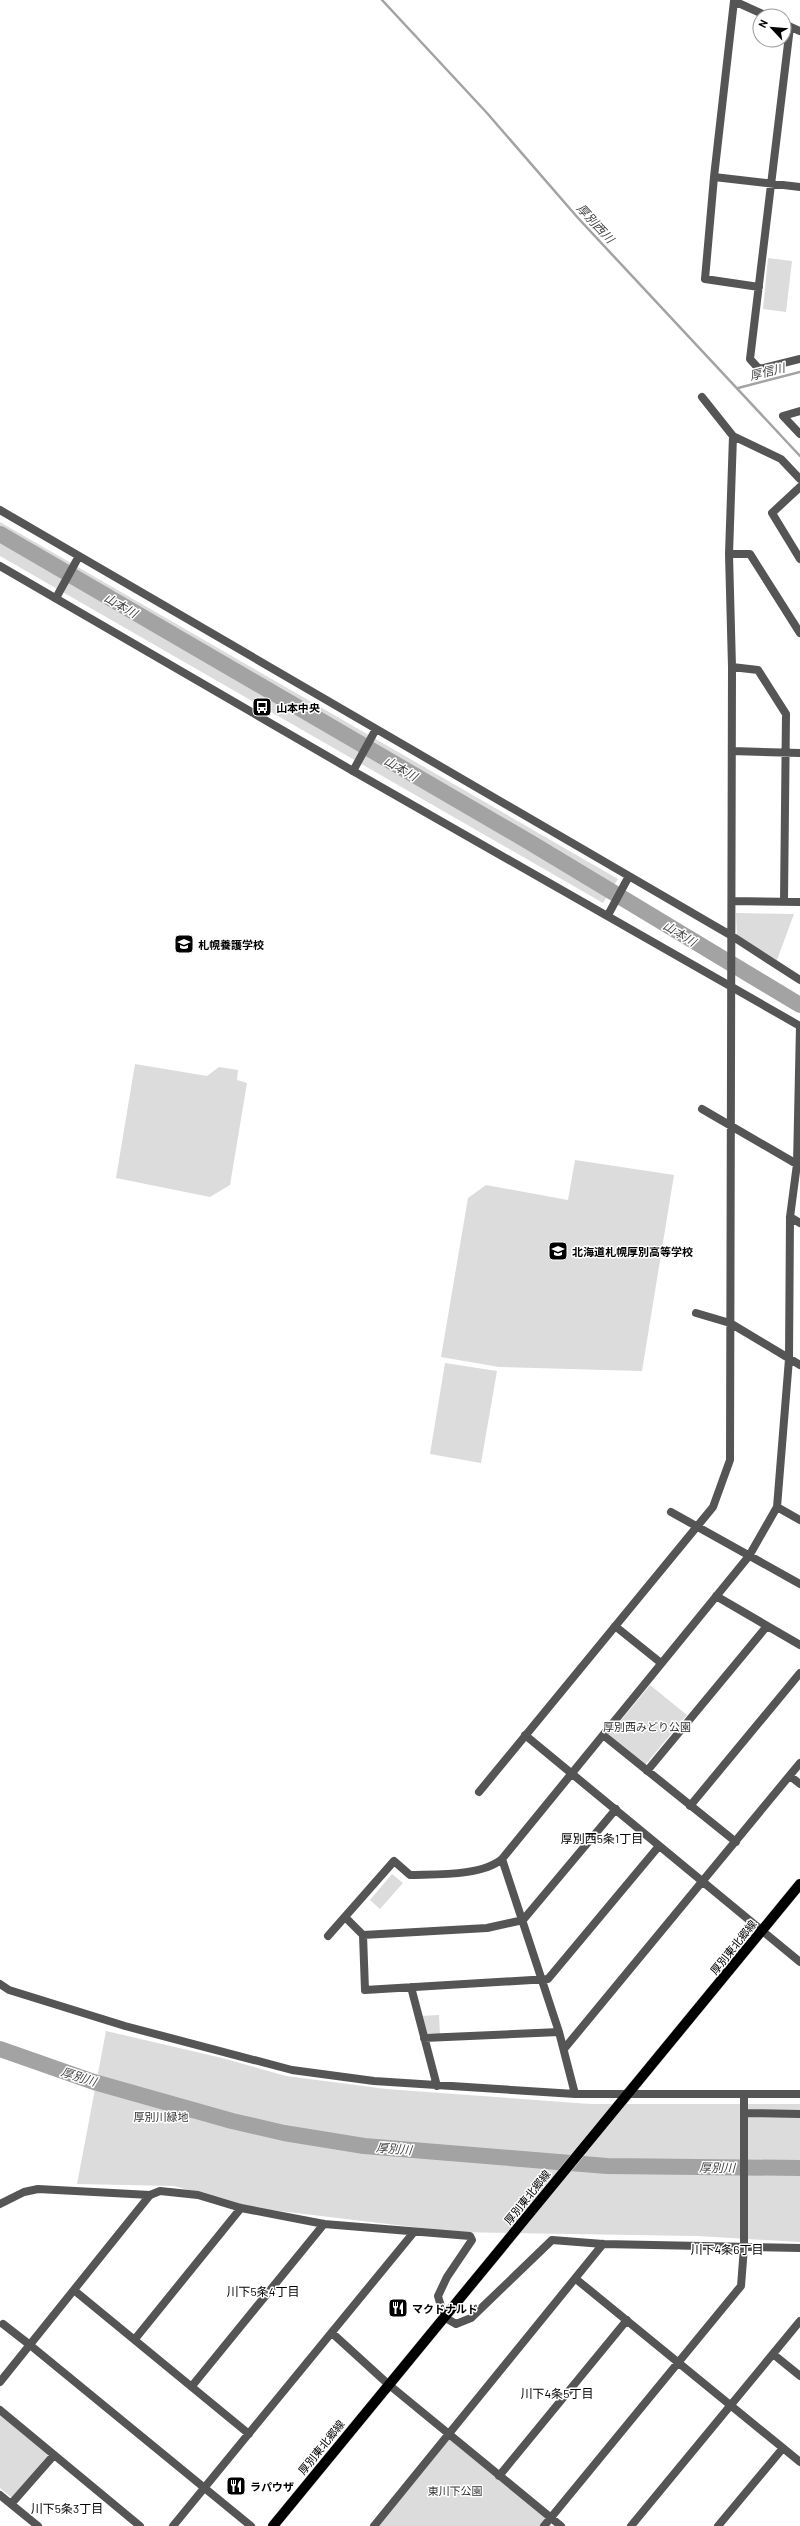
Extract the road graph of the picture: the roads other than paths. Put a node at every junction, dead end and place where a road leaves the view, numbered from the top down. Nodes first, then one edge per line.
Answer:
1 (752, 9) edge
2 (785, 48) edge
3 (714, 177) junction
4 (771, 183) junction
5 (800, 187) edge
6 (759, 287) junction
7 (800, 359) edge
8 (702, 397) dead end
9 (800, 411) edge
10 (800, 434) edge
11 (733, 436) junction
12 (800, 479) edge
13 (800, 487) edge
14 (0, 510) edge
15 (729, 554) junction
16 (78, 559) junction
17 (800, 559) edge
18 (0, 566) edge
19 (56, 598) junction
20 (800, 632) edge
21 (732, 667) junction
22 (375, 732) junction
23 (732, 751) junction
24 (785, 753) junction
25 (800, 753) edge
26 (353, 771) junction
27 (629, 876) junction
28 (732, 901) junction
29 (784, 901) junction
30 (800, 902) edge
31 (608, 915) junction
32 (732, 939) junction
33 (800, 980) edge
34 (731, 986) junction
35 (800, 1026) edge
36 (800, 1099) edge
37 (702, 1109) dead end
38 (730, 1126) junction
39 (799, 1165) edge
40 (790, 1217) junction
41 (800, 1223) edge
42 (696, 1313) dead end
43 (730, 1323) junction
44 (789, 1359) junction
45 (800, 1365) edge
46 (777, 1507) junction
47 (671, 1512) dead end
48 (800, 1520) edge
49 (697, 1526) junction
50 (749, 1556) junction
51 (800, 1584) edge
52 (716, 1596) junction
53 (615, 1626) junction
54 (767, 1626) junction
55 (800, 1645) edge
56 (661, 1664) junction
57 (800, 1673) edge
58 (525, 1735) junction
59 (603, 1735) junction
60 (800, 1763) edge
61 (647, 1771) junction
62 (572, 1774) junction
63 (790, 1776) junction
64 (800, 1784) edge
65 (479, 1792) dead end
66 (690, 1806) junction
67 (616, 1809) junction
68 (736, 1842) junction
69 (660, 1846) junction
70 (502, 1859) junction
71 (703, 1883) junction
72 (800, 1884) edge
73 (345, 1917) junction
74 (524, 1920) junction
75 (762, 1931) junction
76 (363, 1935) junction
77 (328, 1936) dead end
78 (800, 1962) edge
79 (542, 1979) junction
80 (0, 1984) edge
81 (411, 1987) junction
82 (559, 2032) junction
83 (424, 2038) junction
84 (564, 2049) junction
85 (437, 2086) junction
86 (628, 2093) junction
87 (575, 2094) junction
88 (744, 2094) junction
89 (800, 2094) edge
90 (746, 2113) junction
91 (800, 2114) edge
92 (150, 2195) junction
93 (0, 2204) edge
94 (242, 2208) junction
95 (324, 2224) junction
96 (414, 2232) junction
97 (603, 2244) junction
98 (744, 2247) junction
99 (800, 2248) edge
100 (576, 2279) junction
101 (75, 2291) junction
102 (444, 2317) junction
103 (627, 2320) junction
104 (800, 2321) edge
105 (3, 2324) dead end
106 (332, 2334) junction
107 (135, 2339) junction
108 (30, 2345) junction
109 (773, 2354) junction
110 (680, 2363) junction
111 (800, 2376) edge
112 (0, 2382) edge
113 (388, 2384) junction
114 (192, 2386) junction
115 (731, 2406) junction
116 (0, 2410) edge
117 (249, 2434) junction
118 (449, 2434) junction
119 (783, 2448) junction
120 (54, 2455) junction
121 (800, 2462) edge
122 (499, 2476) junction
123 (204, 2488) junction
124 (0, 2494) edge
125 (11, 2504) junction
126 (551, 2518) junction
127 (38, 2526) edge
128 (140, 2526) edge
129 (173, 2526) edge
130 (251, 2526) edge
131 (273, 2526) edge
132 (374, 2526) edge
133 (544, 2526) edge
134 (561, 2526) edge
135 (631, 2526) edge
136 (718, 2526) edge

1 - 3 street
2 - 4 street
3 - 4 street
3 - 6 street
4 - 5 street
4 - 6 street
6 - 7 street
8 - 11 street
9 - 10 street
11 - 12 street
11 - 15 street
13 - 17 street
14 - 16 street
15 - 20 street
15 - 21 street
16 - 19 street
16 - 22 street
18 - 19 street
19 - 26 street
21 - 23 street
21 - 24 street
22 - 26 street
22 - 27 street
23 - 24 street
23 - 28 street
24 - 25 street
24 - 29 street
26 - 31 street
27 - 31 street
27 - 32 street
28 - 29 street
28 - 32 street
29 - 30 street
31 - 34 street
32 - 33 street
32 - 34 street
34 - 35 street
34 - 38 street
35 - 36 street
36 - 39 street
37 - 38 street
38 - 39 street
38 - 43 street
39 - 40 street
40 - 41 street
40 - 44 street
42 - 43 street
43 - 44 street
43 - 49 street
44 - 45 street
44 - 46 street
46 - 48 street
46 - 50 street
47 - 49 street
49 - 50 street
49 - 53 street
50 - 51 street
50 - 52 street
52 - 54 street
52 - 56 street
53 - 56 street
53 - 58 street
54 - 55 street
54 - 61 street
56 - 59 street
57 - 66 street
58 - 62 street
58 - 65 street
59 - 61 street
59 - 62 street
60 - 63 street
61 - 66 street
62 - 67 street
62 - 70 street
63 - 64 street
63 - 68 street
66 - 68 street
67 - 69 street
67 - 74 street
68 - 71 street
69 - 71 street
69 - 79 street
70 - 73 street
70 - 74 street
71 - 75 street
71 - 84 street
72 - 75 main road, 厚別東北郷線
73 - 76 street
73 - 77 street
74 - 76 street
74 - 79 street
75 - 78 street
75 - 86 main road, 厚別東北郷線
76 - 81 street
79 - 81 street
79 - 82 street
80 - 85 street
81 - 83 street
82 - 83 street
82 - 84 street
83 - 85 street
84 - 87 street
85 - 87 street
86 - 87 street
86 - 88 street
86 - 102 main road, 厚別東北郷線
88 - 89 street
88 - 90 street
90 - 91 street
90 - 98 street
92 - 93 street
92 - 94 street
92 - 101 street
94 - 95 street
94 - 107 street
95 - 96 street
95 - 114 street
96 - 102 street
96 - 106 street
97 - 98 street
97 - 100 street
97 - 102 street
98 - 99 street
98 - 110 street
100 - 103 street
100 - 118 street
101 - 107 street
101 - 108 street
102 - 113 main road, 厚別東北郷線
103 - 110 street
103 - 122 street
104 - 109 street
105 - 108 street
106 - 113 street
106 - 117 street
107 - 114 street
108 - 112 street
108 - 123 street
109 - 111 street
109 - 115 street
110 - 115 street
110 - 126 street
113 - 118 street
113 - 131 main road, 厚別東北郷線
114 - 117 street
115 - 119 street
115 - 135 street
116 - 120 street
117 - 123 street
118 - 122 street
118 - 132 street
119 - 121 street
119 - 136 street
120 - 125 street
120 - 128 street
122 - 126 street
123 - 129 street
123 - 130 street
124 - 125 street
125 - 127 street
126 - 133 street
126 - 134 street

